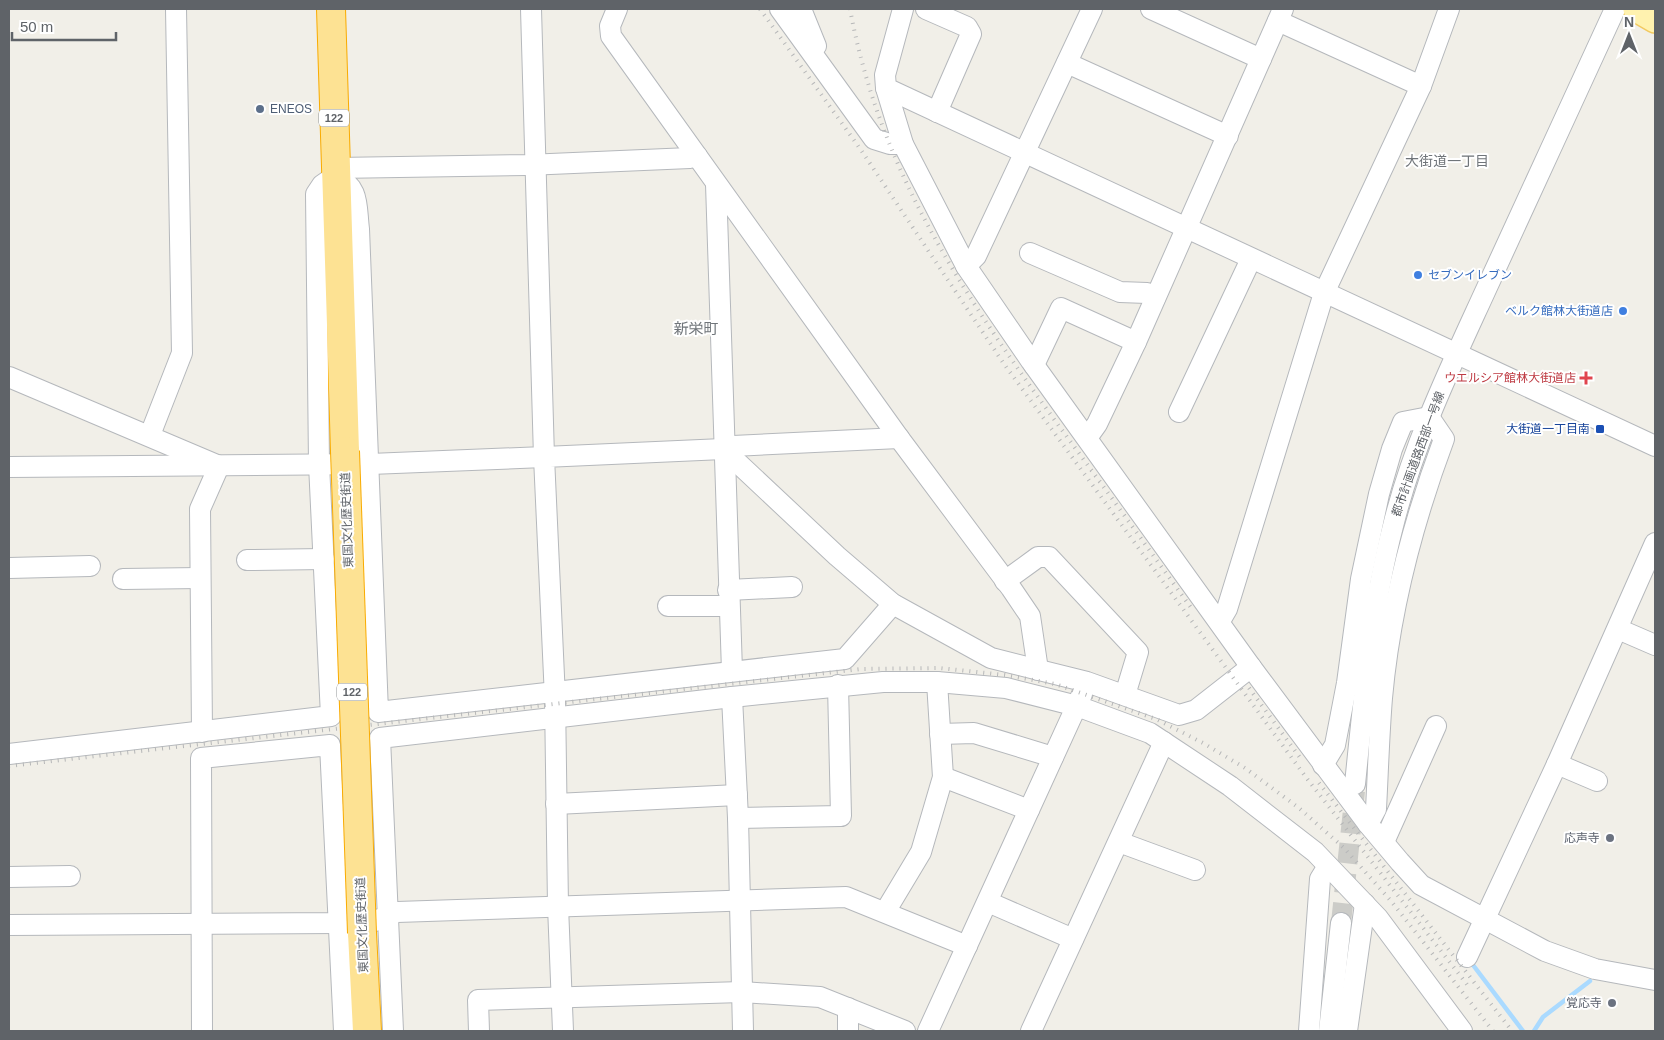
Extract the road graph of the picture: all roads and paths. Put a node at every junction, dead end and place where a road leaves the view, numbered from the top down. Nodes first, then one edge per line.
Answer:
1 (176, 9) edge
2 (331, 9) edge
3 (531, 9) edge
4 (617, 9) edge
5 (780, 9) edge
6 (801, 9) edge
7 (903, 9) edge
8 (926, 9) edge
9 (1092, 9) edge
10 (1151, 9) edge
11 (1449, 9) edge
12 (1616, 9) edge
13 (1636, 9) edge
14 (1281, 15) edge
15 (1655, 20) edge
16 (1261, 59) junction
17 (818, 61) junction
18 (1067, 63) junction
19 (1421, 86) junction
20 (886, 88) junction
21 (937, 112) junction
22 (1228, 136) junction
23 (903, 144) junction
24 (1024, 153) junction
25 (697, 156) junction
26 (536, 164) junction
27 (336, 172) junction
28 (716, 184) junction
29 (1185, 228) junction
30 (1030, 253) dead end
31 (1251, 259) junction
32 (966, 266) junction
33 (1324, 293) junction
34 (1155, 298) junction
35 (1136, 342) junction
36 (1456, 354) junction
37 (1034, 364) junction
38 (9, 377) edge
39 (1179, 412) dead end
40 (1429, 417) junction
41 (150, 435) junction
42 (899, 438) junction
43 (1087, 438) junction
44 (1655, 446) edge
45 (723, 449) junction
46 (544, 457) junction
47 (319, 464) junction
48 (370, 464) junction
49 (218, 466) junction
50 (9, 467) edge
51 (1655, 543) edge
52 (324, 559) junction
53 (247, 560) dead end
54 (90, 566) dead end
55 (9, 568) edge
56 (200, 578) junction
57 (123, 579) dead end
58 (1005, 581) junction
59 (792, 587) dead end
60 (729, 598) junction
61 (894, 604) junction
62 (668, 606) dead end
63 (1220, 621) junction
64 (1618, 629) junction
65 (1655, 645) edge
66 (1251, 667) junction
67 (1038, 670) junction
68 (732, 671) junction
69 (378, 674) junction
70 (330, 677) junction
71 (937, 682) junction
72 (1087, 682) junction
73 (838, 685) junction
74 (554, 692) junction
75 (1126, 695) junction
76 (732, 697) junction
77 (1077, 706) junction
78 (555, 717) junction
79 (1436, 726) dead end
80 (202, 732) junction
81 (940, 734) junction
82 (1164, 742) junction
83 (9, 754) edge
84 (1053, 757) junction
85 (1557, 764) junction
86 (1323, 765) junction
87 (381, 775) junction
88 (943, 777) junction
89 (332, 778) junction
90 (1597, 781) dead end
91 (1355, 784) tunnel mouth
92 (737, 795) junction
93 (556, 804) junction
94 (1029, 810) junction
95 (738, 818) junction
96 (1368, 824) junction
97 (1118, 842) junction
98 (1384, 842) junction
99 (1328, 866) junction
100 (1195, 870) dead end
101 (70, 876) dead end
102 (9, 877) edge
103 (741, 901) junction
104 (988, 902) junction
105 (558, 906) junction
106 (885, 912) junction
107 (1364, 912) junction
108 (1318, 916) junction
109 (388, 917) junction
110 (1483, 919) junction
111 (1341, 923) tunnel mouth
112 (202, 924) junction
113 (9, 925) edge
114 (350, 928) junction
115 (1073, 939) junction
116 (967, 946) junction
117 (1467, 957) dead end
118 (1654, 976) edge
119 (742, 992) junction
120 (562, 998) junction
121 (848, 1008) junction
122 (202, 1031) edge
123 (344, 1031) edge
124 (367, 1031) edge
125 (393, 1031) edge
126 (479, 1031) edge
127 (563, 1031) edge
128 (743, 1031) edge
129 (848, 1031) edge
130 (905, 1031) edge
131 (928, 1031) edge
132 (1031, 1031) edge
133 (1309, 1031) edge
134 (1329, 1031) edge
135 (1347, 1031) edge
136 (1462, 1031) edge

1 - 41 street
2 - 27 highway, 東国文化歴史街道 / 122
3 - 26 street
4 - 25 street
5 - 17 street
6 - 17 street
7 - 20 street
8 - 21 street
9 - 18 street
10 - 16 street
11 - 19 street
12 - 36 street, 都市計画道路西部一号線
13 - 15 main road
14 - 16 street
14 - 19 street
16 - 22 street
17 - 23 street
18 - 22 street
18 - 24 street
19 - 33 street
20 - 21 street
20 - 23 street
21 - 24 street
22 - 29 street
23 - 32 street
24 - 29 street
24 - 32 street
25 - 26 street
25 - 28 street
26 - 27 street
26 - 46 street
27 - 47 street
27 - 48 street
27 - 114 highway, 東国文化歴史街道 / 122, bridge
28 - 42 street
28 - 45 street
29 - 31 street
29 - 34 street
30 - 34 street
31 - 33 street
31 - 39 street
32 - 37 street
33 - 36 street
33 - 63 street
34 - 35 street
35 - 37 street
35 - 43 street
36 - 40 street, 都市計画道路西部一号線
36 - 44 street
37 - 43 street
38 - 41 street
40 - 86 street
40 - 91 street, 都市計画道路西部一号線
40 - 96 street
41 - 49 street
42 - 45 street
42 - 58 street
43 - 63 street
45 - 46 street
45 - 60 street
45 - 61 street
46 - 48 street
46 - 74 street
47 - 48 street
47 - 49 street
47 - 52 street
48 - 69 street
49 - 50 street
49 - 56 street
51 - 64 street
52 - 53 street
52 - 70 street
54 - 55 street
56 - 57 street
56 - 80 street
58 - 67 street
58 - 75 street
59 - 60 street
60 - 62 street
60 - 68 street
61 - 67 street
61 - 68 street
63 - 66 street
64 - 65 street
64 - 85 street
66 - 75 street
66 - 86 street
67 - 72 street
68 - 74 street
69 - 70 street
69 - 74 street
70 - 80 street
71 - 73 street
71 - 77 street
71 - 81 street
72 - 75 street
72 - 77 street
73 - 76 street
73 - 95 street
74 - 78 street
76 - 78 street
76 - 92 street
77 - 82 street
77 - 84 street
78 - 87 street
78 - 93 street
79 - 98 street
80 - 83 street
81 - 84 street
81 - 88 street
82 - 97 street
82 - 99 street
84 - 94 street
85 - 90 street
85 - 110 street
86 - 96 street
87 - 89 street
87 - 109 street
88 - 94 street
88 - 106 street
89 - 112 street
89 - 114 street
92 - 93 street
92 - 95 street
93 - 105 street
94 - 104 street
95 - 103 street
96 - 98 street
97 - 100 street
97 - 115 street
98 - 110 street
99 - 107 street
99 - 108 street
101 - 102 street
103 - 105 street
103 - 106 street
103 - 119 street
104 - 115 street
104 - 116 street
105 - 109 street
105 - 120 street
106 - 116 street
107 - 108 street
107 - 135 street
107 - 136 street
108 - 133 street
109 - 114 street
109 - 125 street
110 - 117 street
110 - 118 street
111 - 134 street
112 - 113 street
112 - 114 street
112 - 122 street
114 - 123 street
114 - 124 highway, 東国文化歴史街道 / 122
115 - 132 street
116 - 131 street
119 - 120 street
119 - 121 street
119 - 128 street
120 - 126 street
120 - 127 street
121 - 129 street
121 - 130 street

